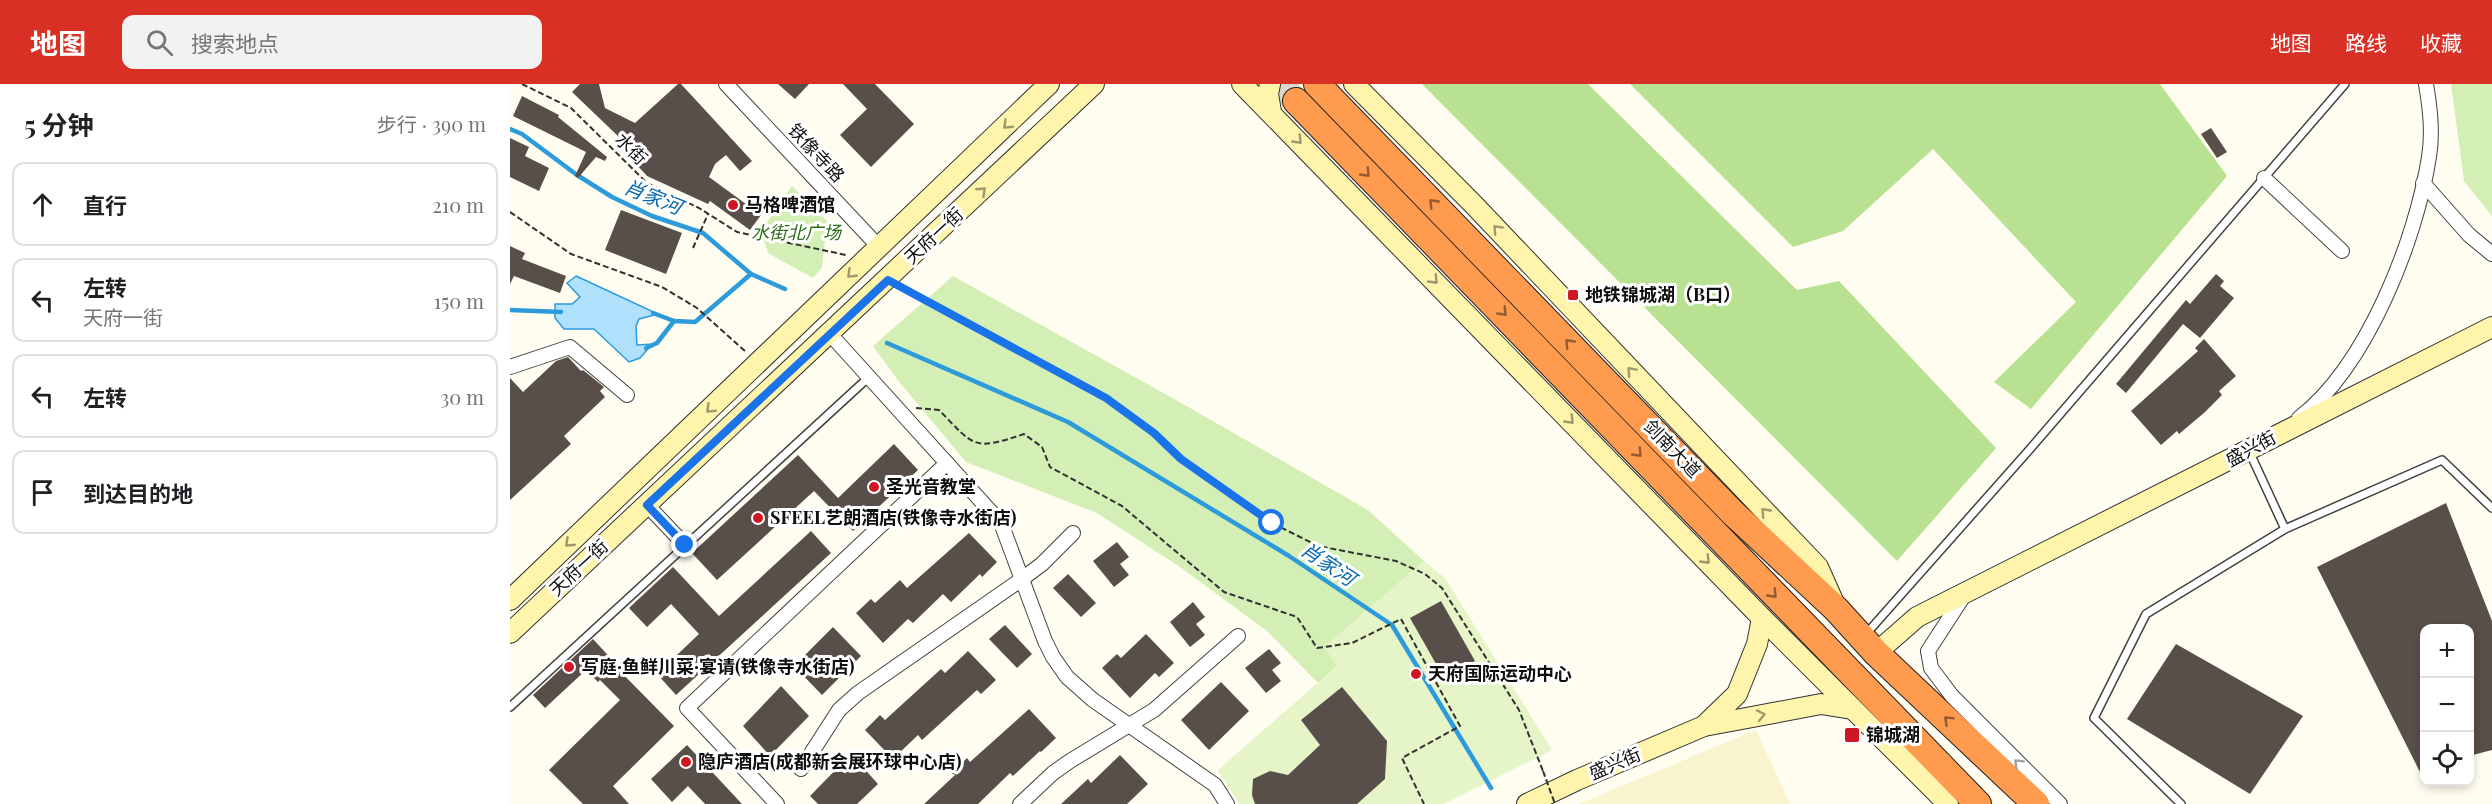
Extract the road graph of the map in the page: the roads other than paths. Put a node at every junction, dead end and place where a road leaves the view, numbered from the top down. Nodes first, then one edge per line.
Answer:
1 (726, 84) edge
2 (1049, 84) edge
3 (1094, 84) edge
4 (1242, 84) edge
5 (1270, 84) edge
6 (1317, 84) tunnel mouth
7 (1354, 84) edge
8 (2345, 84) edge
9 (2426, 84) edge
10 (1296, 101) tunnel mouth
11 (1271, 112) junction
12 (2264, 177) junction
13 (2423, 183) junction
14 (2342, 251) dead end
15 (872, 254) junction
16 (2492, 254) edge
17 (2492, 327) edge
18 (830, 334) junction
19 (510, 367) edge
20 (869, 377) junction
21 (627, 394) dead end
22 (2276, 436) junction
23 (2249, 451) junction
24 (947, 463) junction
25 (647, 505) junction
26 (2492, 508) edge
27 (2285, 529) junction
28 (1073, 533) dead end
29 (685, 545) junction
30 (1022, 579) junction
31 (1965, 594) junction
32 (510, 600) edge
33 (1836, 609) junction
34 (1762, 618) junction
35 (510, 633) edge
36 (1238, 636) dead end
37 (1870, 645) junction
38 (510, 707) edge
39 (1852, 709) junction
40 (1130, 725) junction
41 (1704, 726) junction
42 (801, 769) dead end
43 (777, 804) edge
44 (1020, 804) edge
45 (1227, 804) edge
46 (1527, 804) edge
47 (1948, 804) edge
48 (1978, 804) edge
49 (2036, 804) edge
50 (2060, 804) edge
51 (2181, 804) edge

1 - 15 street, 铁像寺路
2 -> 15 main road, 天府一街
18 -> 3 main road, 天府一街
4 - 11 main road
5 - 11 main road
33 -> 6 highway, 剑南大道
33 -> 7 main road
8 - 12 lane
9 - 13 street, 盛兴街
10 -> 48 highway, 剑南大道
11 -> 34 main road
12 - 14 street
12 - 37 lane
13 - 16 street
13 - 22 street, 盛兴街
15 -> 32 main road, 天府一街
17 - 22 main road
18 - 20 street
18 - 25 main road, 天府一街
19 - 21 street
20 - 24 street
20 - 29 lane
22 - 23 main road, 盛兴街
23 - 27 lane
23 - 31 main road, 盛兴街
24 - 30 street
24 - 43 street
25 - 29 street
25 - 35 main road, 天府一街
26 - 27 lane
27 - 51 lane
28 - 30 street
29 - 38 lane
30 - 40 street
30 - 42 street
31 - 37 main road, 盛兴街
50 -> 31 street
33 - 37 highway, 剑南大道
34 - 39 main road
34 - 41 main road
36 - 40 street
49 -> 37 highway, 剑南大道
41 -> 39 main road
39 - 47 main road
40 - 44 street
40 - 45 street
41 - 46 main road, 盛兴街

